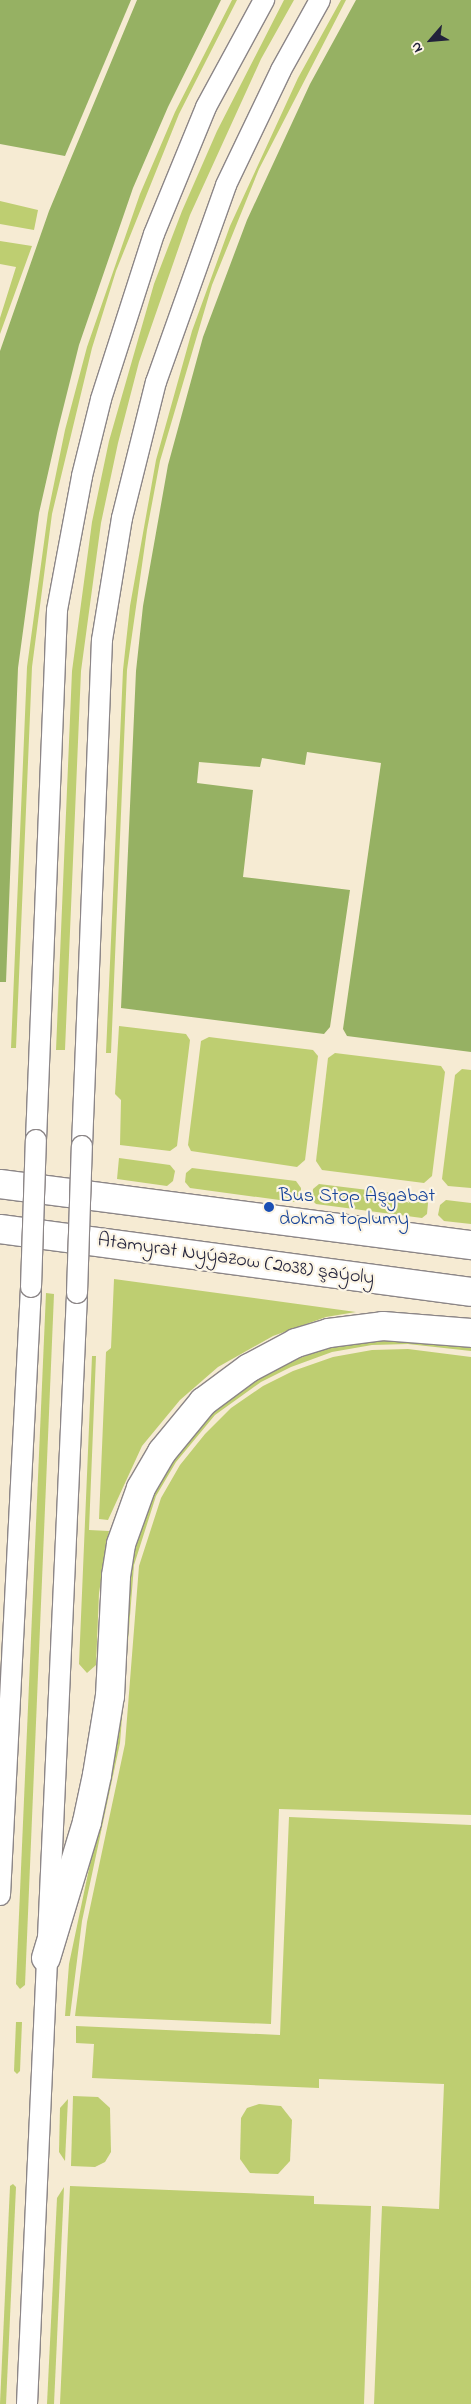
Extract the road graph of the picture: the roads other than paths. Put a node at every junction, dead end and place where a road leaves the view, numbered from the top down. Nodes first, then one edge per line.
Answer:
1 (264, 0) edge
2 (320, 0) edge
3 (0, 1184) edge
4 (0, 1229) edge
5 (471, 1244) edge
6 (471, 1292) edge
7 (471, 1333) edge
8 (0, 1896) edge
9 (46, 1958) junction
10 (27, 2404) edge

1 - 8 street, bridge
2 - 9 street, bridge
3 - 5 main road
4 - 6 main road, Atamyrat Nyýazow (2038) şaýoly
7 - 9 main road
9 - 10 street

